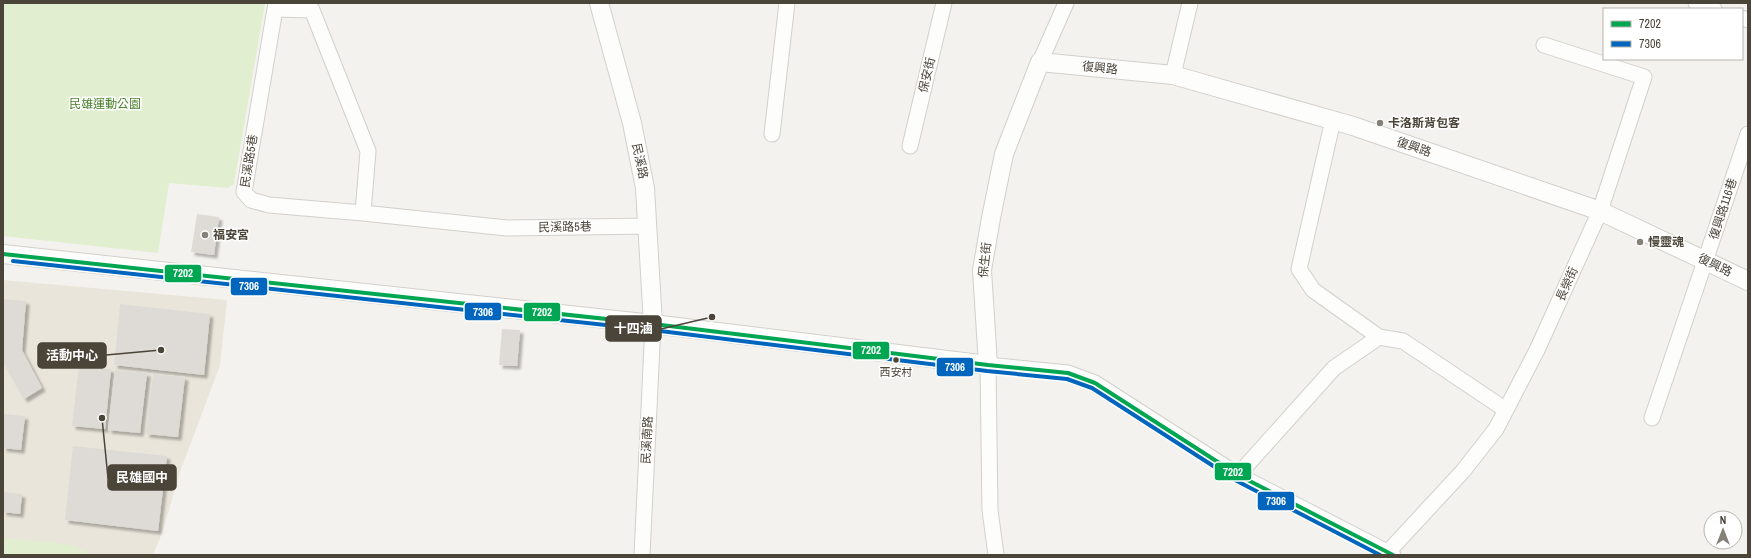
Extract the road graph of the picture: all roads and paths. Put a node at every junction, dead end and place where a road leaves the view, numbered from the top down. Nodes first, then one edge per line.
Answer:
1 (599, 3) edge
2 (787, 3) edge
3 (944, 3) edge
4 (1066, 3) edge
5 (1190, 3) edge
6 (1696, 3) edge
7 (275, 6) edge
8 (1711, 8) edge
9 (1544, 45) dead end
10 (1040, 62) junction
11 (1173, 75) junction
12 (1333, 120) junction
13 (772, 134) dead end
14 (1748, 134) edge
15 (910, 146) dead end
16 (1600, 210) junction
17 (363, 213) junction
18 (648, 226) junction
19 (3, 254) edge
20 (1706, 261) junction
21 (1748, 281) edge
22 (652, 324) junction
23 (1379, 336) junction
24 (988, 365) junction
25 (1506, 410) junction
26 (1652, 418) dead end
27 (1238, 475) junction
28 (1391, 554) edge
29 (642, 555) edge
30 (996, 555) edge

1 - 18 street, 民溪路
2 - 13 street
3 - 15 street, 保安街
4 - 10 street, 保生街
5 - 11 street
6 - 8 street
7 - 17 street, 民溪路5巷
7 - 17 street, 民溪路5巷
9 - 16 street, 長榮街
10 - 11 street, 復興路
10 - 24 street, 保生街
11 - 12 street, 復興路
12 - 16 street, 復興路
12 - 23 street
14 - 20 street, 復興路116巷
16 - 20 street, 復興路
16 - 25 street, 長榮街
17 - 18 street, 民溪路5巷
18 - 22 street, 民溪路
19 - 22 street
20 - 21 street, 復興路
20 - 26 street, 復興路116巷
22 - 24 street
22 - 29 street, 民溪南路
23 - 25 street
23 - 27 street
24 - 27 street
24 - 30 street, 保生街
25 - 28 street, 長榮街
27 - 28 street

